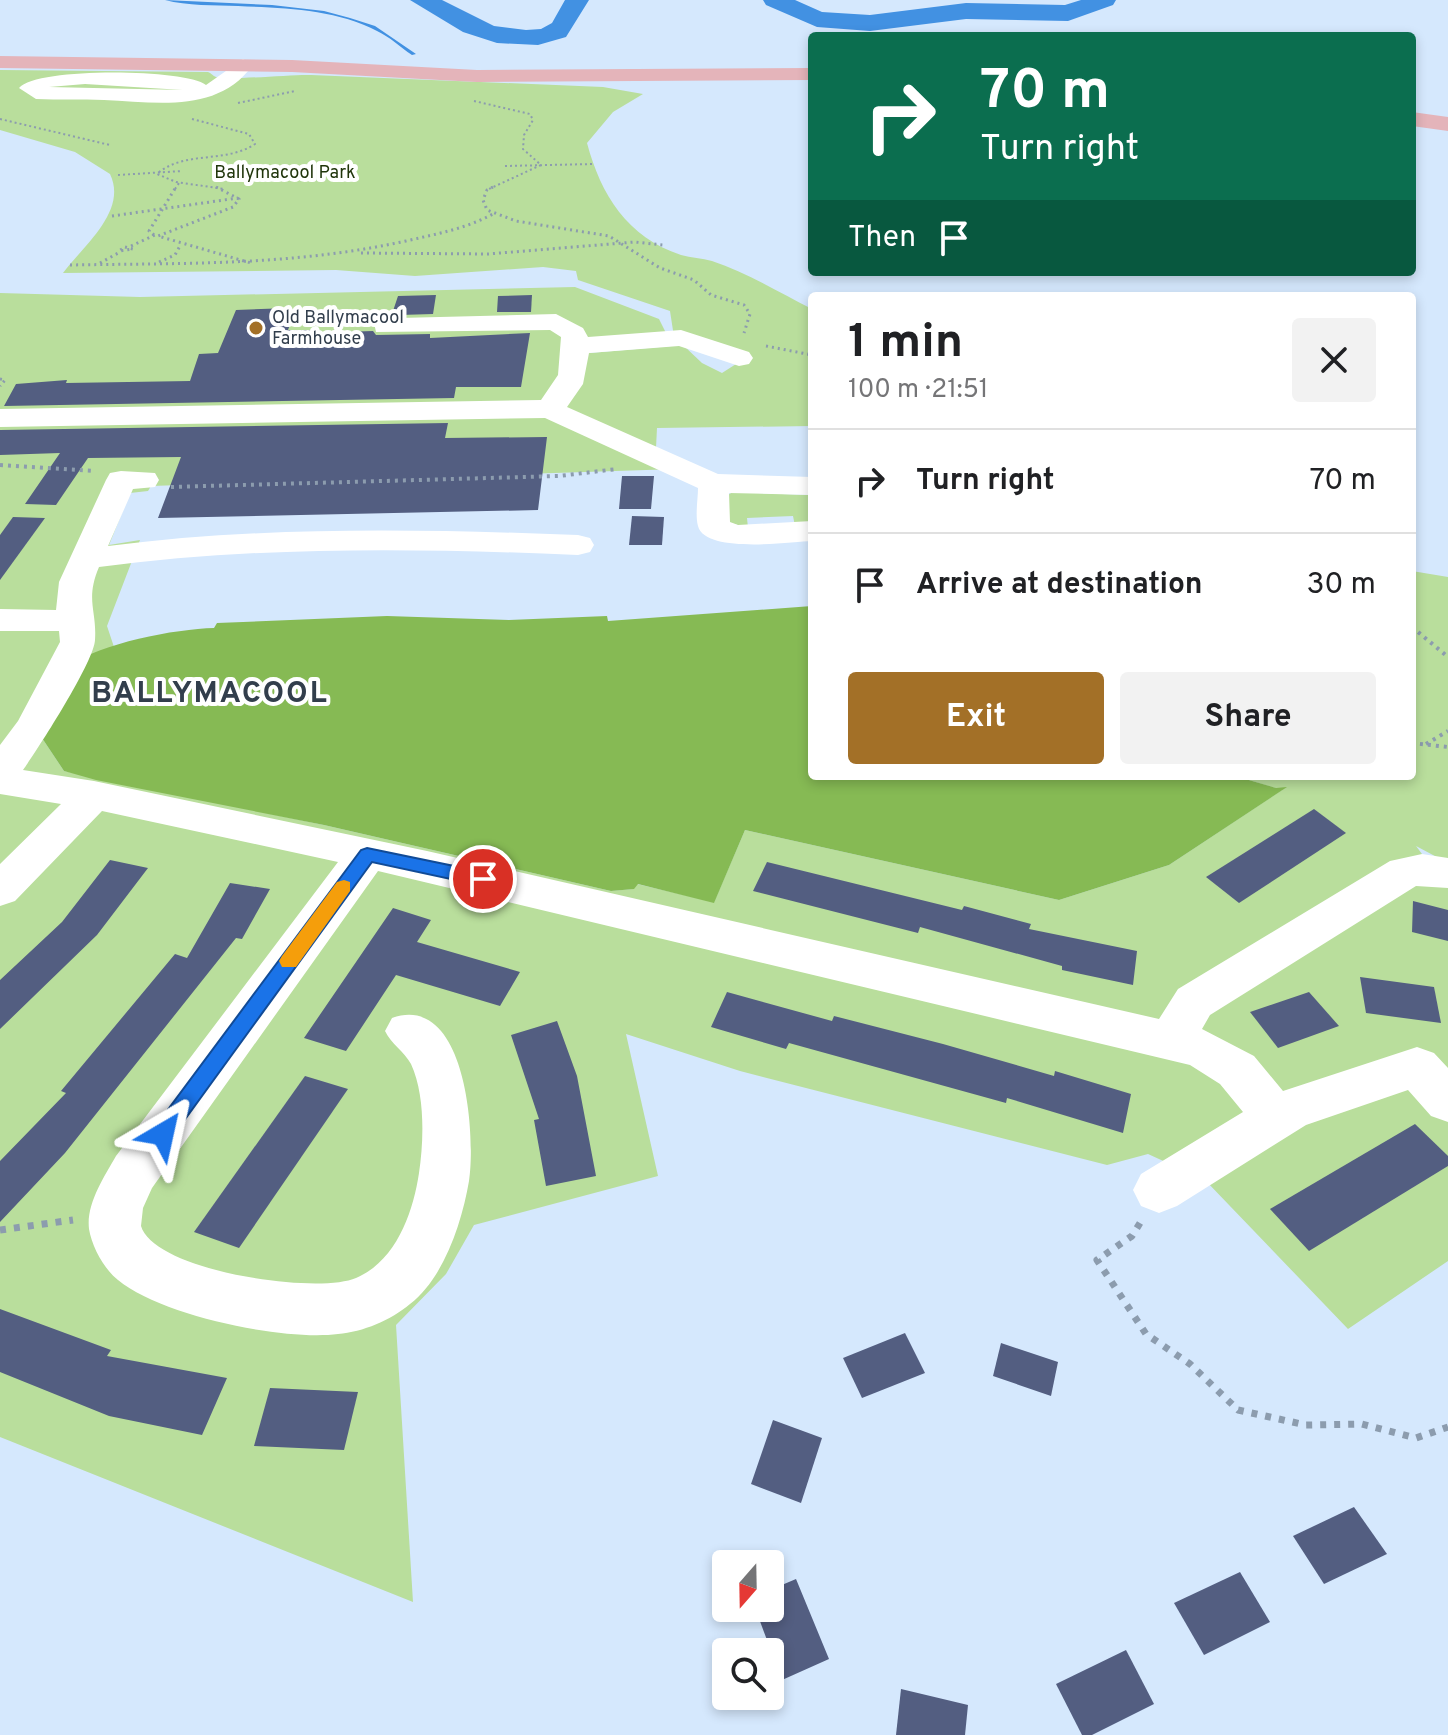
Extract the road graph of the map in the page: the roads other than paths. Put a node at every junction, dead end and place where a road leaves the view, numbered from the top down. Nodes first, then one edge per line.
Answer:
1 (0, 62) edge
2 (238, 72) junction
3 (808, 74) edge
4 (177, 83) junction
5 (202, 92) junction
6 (1416, 120) edge
7 (1448, 124) edge
8 (386, 318) dead end
9 (575, 346) junction
10 (739, 358) dead end
11 (549, 409) junction
12 (0, 418) edge
13 (144, 480) road end
14 (713, 483) junction
15 (808, 486) edge
16 (808, 531) edge
17 (578, 545) dead end
18 (86, 559) junction
19 (0, 620) edge
20 (75, 621) junction
21 (0, 777) edge
22 (94, 795) junction
23 (367, 854) junction
24 (1448, 873) edge
25 (0, 890) edge
26 (408, 1031) dead end
27 (1177, 1041) junction
28 (1448, 1101) edge
29 (1274, 1119) junction
30 (1159, 1190) road end

1 - 2 main road
2 - 3 main road
2 - 4 street
2 - 5 street
4 - 5 street
4 - 5 street
6 - 7 main road
8 - 9 street
9 - 10 street
9 - 11 street
11 - 12 street
11 - 14 street
13 - 18 street
14 - 15 street
14 - 16 street
17 - 18 street
18 - 20 street
19 - 20 street
20 - 21 street
21 - 22 street
22 - 23 street
22 - 25 street
23 - 26 street
23 - 27 street
24 - 27 street
27 - 29 street
28 - 29 street
29 - 30 street

